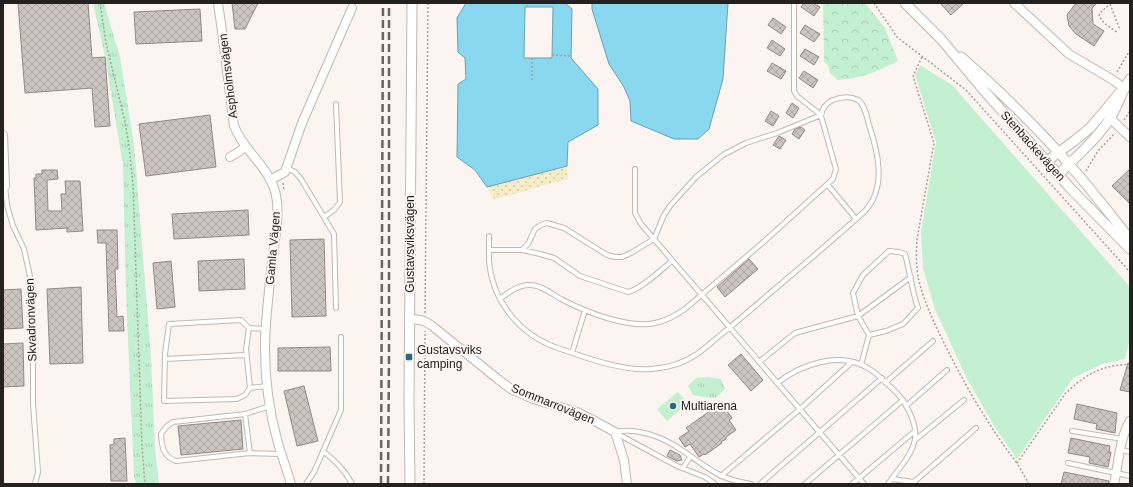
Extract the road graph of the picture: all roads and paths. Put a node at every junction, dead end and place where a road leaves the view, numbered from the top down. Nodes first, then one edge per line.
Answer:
1 (100, 3) edge
2 (218, 3) edge
3 (412, 3) edge
4 (428, 3) edge
5 (527, 3) edge
6 (794, 3) edge
7 (874, 3) edge
8 (905, 3) edge
9 (1014, 3) edge
10 (1111, 4) edge
11 (527, 7) dead end
12 (352, 8) dead end
13 (1120, 30) dead end
14 (1118, 33) dead end
15 (941, 39) junction
16 (1130, 50) edge
17 (552, 56) dead end
18 (571, 56) dead end
19 (922, 57) junction
20 (532, 58) dead end
21 (1130, 79) edge
22 (1113, 80) junction
23 (532, 82) dead end
24 (1124, 88) junction
25 (336, 104) dead end
26 (1130, 111) edge
27 (1102, 112) junction
28 (821, 115) junction
29 (1110, 118) junction
30 (1120, 126) junction
31 (3, 135) edge
32 (1130, 137) edge
33 (245, 147) junction
34 (1058, 153) junction
35 (230, 157) dead end
36 (1047, 161) junction
37 (1069, 164) junction
38 (287, 168) junction
39 (635, 169) dead end
40 (1059, 174) junction
41 (1083, 176) dead end
42 (270, 180) junction
43 (828, 185) junction
44 (5, 186) joint
45 (324, 218) junction
46 (856, 219) junction
47 (489, 236) dead end
48 (654, 239) junction
49 (1130, 239) edge
50 (1130, 249) edge
51 (489, 250) junction
52 (522, 250) junction
53 (672, 261) junction
54 (1130, 272) edge
55 (911, 277) junction
56 (701, 295) junction
57 (500, 298) junction
58 (336, 308) dead end
59 (585, 310) junction
60 (858, 316) junction
61 (409, 318) junction
62 (425, 321) junction
63 (249, 328) junction
64 (730, 328) junction
65 (266, 329) junction
66 (869, 335) junction
67 (341, 337) dead end
68 (933, 341) dead end
69 (572, 353) junction
70 (246, 355) junction
71 (165, 358) junction
72 (418, 360) dead end
73 (425, 361) junction
74 (759, 362) junction
75 (852, 362) junction
76 (1130, 364) edge
77 (861, 365) junction
78 (947, 370) dead end
79 (882, 378) junction
80 (886, 382) junction
81 (777, 383) junction
82 (267, 386) junction
83 (250, 388) junction
84 (903, 400) junction
85 (964, 400) dead end
86 (270, 406) junction
87 (906, 406) junction
88 (800, 409) junction
89 (245, 414) junction
90 (1130, 421) edge
91 (976, 428) dead end
92 (915, 431) junction
93 (1072, 431) dead end
94 (615, 432) junction
95 (819, 432) junction
96 (1123, 439) junction
97 (915, 441) junction
98 (1121, 450) junction
99 (323, 451) junction
100 (1130, 452) edge
101 (250, 453) junction
102 (282, 454) junction
103 (839, 455) junction
104 (690, 457) junction
105 (1068, 463) dead end
106 (1017, 464) junction
107 (683, 468) junction
108 (1116, 474) junction
109 (721, 476) junction
110 (1130, 476) edge
111 (858, 478) junction
112 (892, 479) junction
113 (35, 484) edge
114 (145, 484) edge
115 (291, 484) edge
116 (306, 484) edge
117 (352, 484) edge
118 (410, 484) edge
119 (424, 484) edge
120 (627, 484) edge
121 (715, 484) edge
122 (751, 484) edge
123 (760, 484) edge
124 (805, 484) edge
125 (852, 484) edge
126 (864, 484) edge
127 (888, 484) edge
128 (1029, 484) edge
129 (1114, 484) edge

1 - 114 path
2 - 33 street, Aspholmsvägen
3 - 61 street, Gustavsviksvägen
4 - 62 path
5 - 11 path
6 - 28 lane
7 - 19 path
8 - 15 street, Stenbackevägen
9 - 22 street
10 - 13 path
10 - 14 path
12 - 38 street
15 - 34 street, Stenbackevägen
15 - 36 street, Stenbackevägen
16 - 22 path
17 - 18 path
19 - 54 path
19 - 106 path
20 - 23 path
21 - 24 street
22 - 24 street
24 - 27 street
24 - 29 street
25 - 45 lane
26 - 30 path
27 - 29 street
27 - 34 street
28 - 43 lane
28 - 46 lane
28 - 48 lane
29 - 30 street
29 - 37 street
30 - 32 street
30 - 41 path
31 - 44 street, Skvadronvägen
33 - 35 street
33 - 42 street, Aspholmsvägen
34 - 36 street
34 - 37 street, Stenbackevägen
36 - 40 street, Stenbackevägen
37 - 40 street
37 - 49 street, Stenbackevägen
38 - 42 street
38 - 45 lane
39 - 48 lane
40 - 50 street, Stenbackevägen
42 - 65 street, Gamla Vägen
43 - 46 lane
43 - 56 lane
44 - 113 lane, Skvadronvägen
45 - 58 lane
46 - 64 lane
47 - 51 lane
48 - 52 lane
48 - 53 lane
51 - 52 lane
51 - 57 lane
52 - 53 lane
53 - 56 lane
55 - 60 lane
55 - 60 lane
55 - 66 lane
56 - 59 lane
56 - 64 lane
57 - 59 lane
57 - 69 lane
59 - 69 lane
60 - 66 lane
60 - 74 lane
61 - 62 street, Sommarrovägen
61 - 118 street, Gustavsviksvägen
62 - 73 path
62 - 94 street, Sommarrovägen
63 - 65 lane
63 - 70 lane
63 - 71 lane
64 - 69 lane
64 - 74 lane
65 - 82 street, Gamla Vägen
66 - 77 lane
67 - 99 lane
68 - 80 lane
70 - 71 lane
70 - 83 lane
71 - 83 lane
72 - 73 path
73 - 119 path
74 - 81 lane
75 - 77 lane
75 - 81 lane
75 - 88 lane
76 - 106 path
77 - 79 lane
78 - 87 lane
79 - 80 lane
79 - 95 lane
80 - 84 lane
81 - 88 lane
82 - 83 lane
82 - 86 street, Gamla Vägen
84 - 87 lane
84 - 103 lane
85 - 97 lane
86 - 89 lane
86 - 102 street, Gamla Vägen
87 - 92 lane
88 - 95 lane
88 - 109 lane
89 - 101 lane
89 - 101 lane
90 - 96 street
91 - 112 lane
92 - 97 lane
92 - 111 lane
93 - 96 lane
94 - 104 lane
94 - 107 lane
94 - 120 street
95 - 103 lane
95 - 123 lane
96 - 98 street
97 - 112 lane
98 - 100 lane
98 - 108 street
99 - 116 lane
99 - 117 lane
101 - 102 lane
102 - 115 street, Gamla Vägen
103 - 111 lane
103 - 124 lane
104 - 107 lane
104 - 109 lane
105 - 108 lane
106 - 128 path
107 - 121 lane
108 - 110 lane
108 - 129 street
109 - 122 lane
111 - 125 lane
111 - 126 lane
112 - 127 lane

